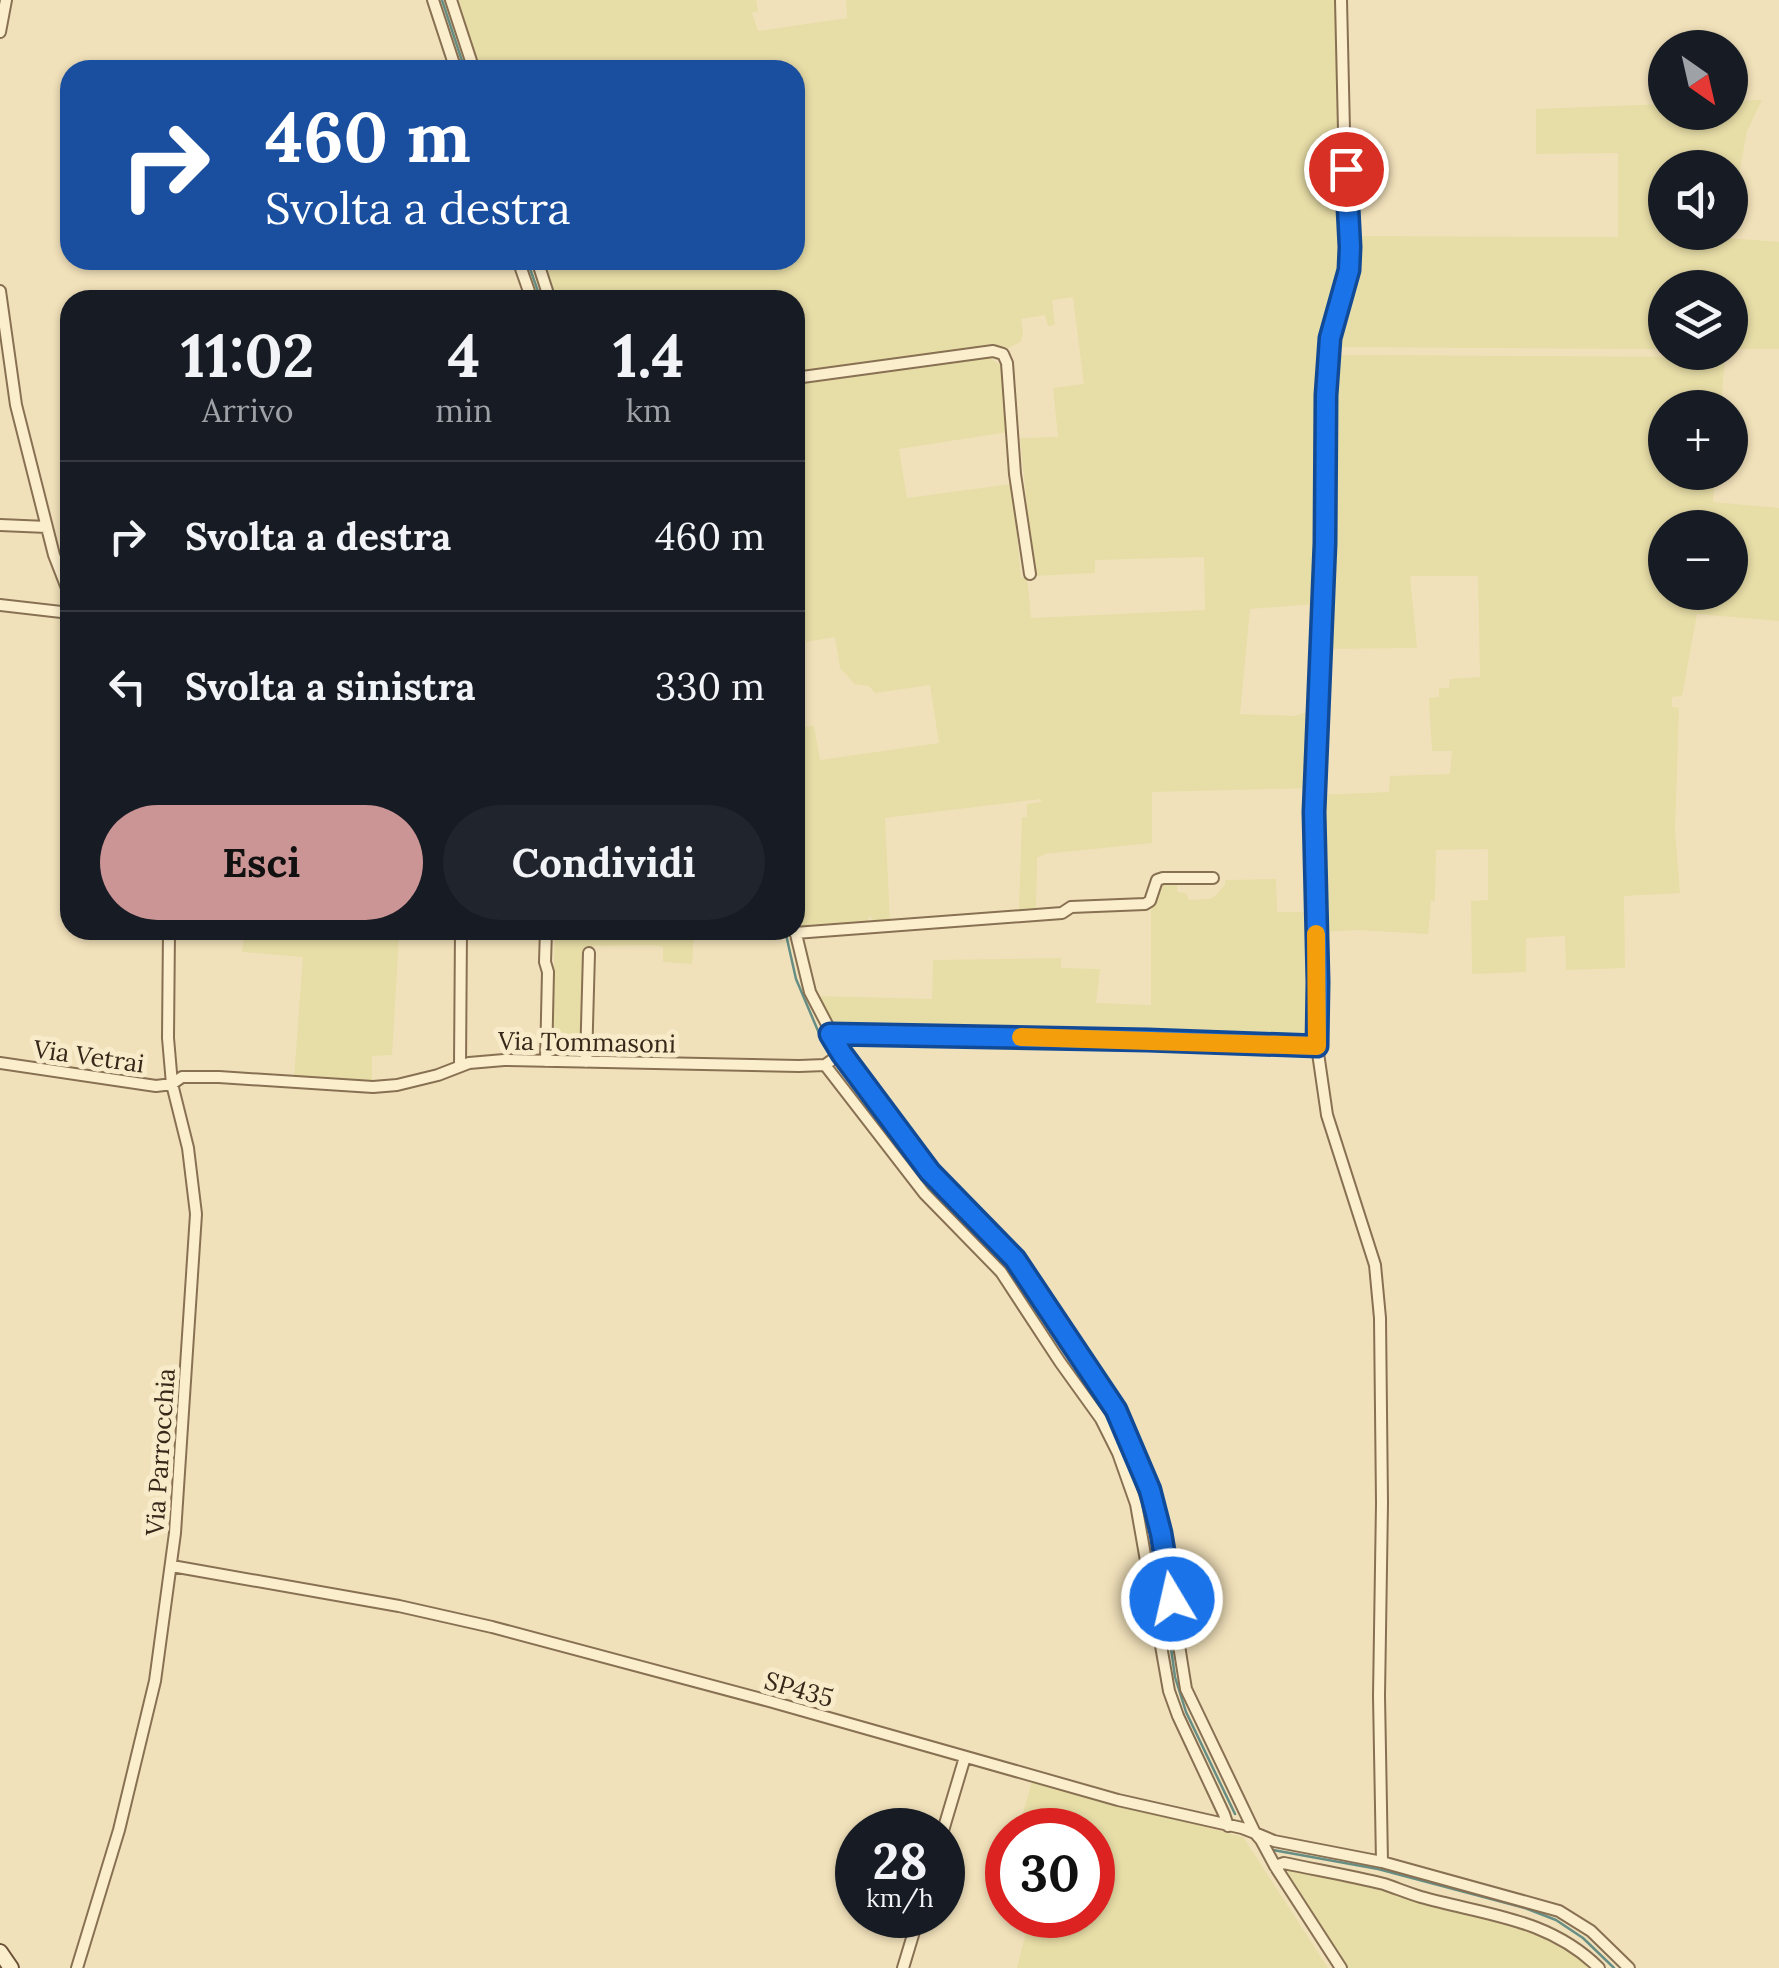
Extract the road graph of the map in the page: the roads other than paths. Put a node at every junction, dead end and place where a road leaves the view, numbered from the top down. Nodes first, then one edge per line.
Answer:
1 (6, 0) edge
2 (433, 0) edge
3 (451, 0) edge
4 (1341, 0) edge
5 (0, 32) edge
6 (453, 60) edge
7 (471, 60) edge
8 (0, 291) edge
9 (805, 377) edge
10 (0, 525) edge
11 (47, 527) junction
12 (60, 570) edge
13 (1030, 574) dead end
14 (0, 605) edge
15 (60, 612) edge
16 (1213, 878) dead end
17 (805, 930) edge
18 (169, 940) edge
19 (461, 940) edge
20 (546, 940) edge
21 (797, 940) edge
22 (588, 953) dead end
23 (830, 1034) junction
24 (1317, 1046) junction
25 (833, 1059) junction
26 (546, 1061) junction
27 (586, 1062) junction
28 (0, 1064) edge
29 (460, 1066) junction
30 (172, 1084) junction
31 (1102, 1403) junction
32 (172, 1566) junction
33 (965, 1758) junction
34 (950, 1808) edge
35 (1228, 1826) junction
36 (1255, 1833) junction
37 (1382, 1862) junction
38 (1275, 1866) junction
39 (911, 1938) edge
40 (0, 1952) edge
41 (12, 1968) edge
42 (77, 1968) edge
43 (903, 1968) edge
44 (1341, 1968) edge
45 (1599, 1968) edge
46 (1628, 1968) edge

1 - 5 street
2 - 6 street
3 - 7 street
4 - 24 street
8 - 11 street
9 - 13 street
10 - 11 street
11 - 12 street
14 - 15 street
16 - 17 street
18 - 30 street, Via Parrocchia
19 - 29 street
20 - 26 street
21 - 23 street
22 - 27 street
23 - 24 street
23 - 25 street
24 - 37 street
25 - 27 street, Via Tommasoni
25 - 31 street
25 - 31 street
26 - 27 street, Via Tommasoni
26 - 29 street, Via Tommasoni
28 - 30 street, Via Vetrai
29 - 30 street, Via Tommasoni
30 - 32 street, Via Parrocchia
31 - 35 street
31 - 36 street
32 - 33 street, SP435
32 - 42 street, Via Parrocchia
33 - 34 street
33 - 35 street, SP435
35 - 36 street, SP435
36 - 37 street, SP435
36 - 38 street
37 - 46 street, SP435
38 - 44 street
38 - 45 street
39 - 43 street
40 - 41 main road

